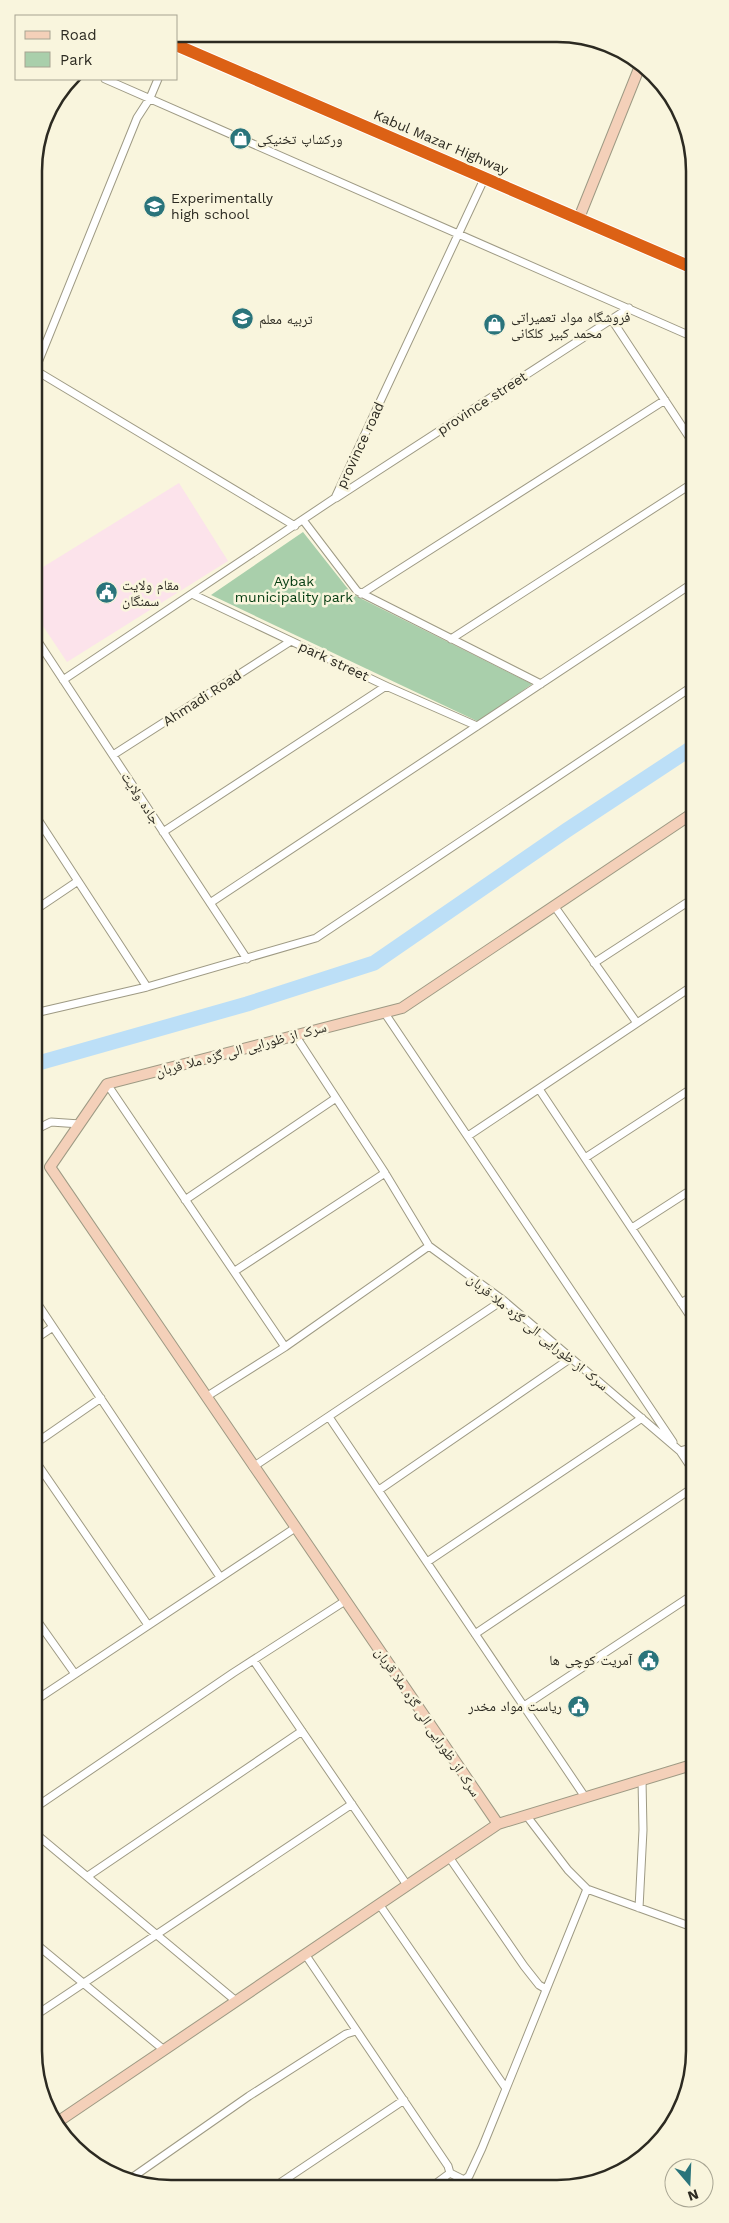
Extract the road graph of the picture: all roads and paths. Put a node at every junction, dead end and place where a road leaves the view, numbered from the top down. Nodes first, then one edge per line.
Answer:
1 (178, 46) edge
2 (638, 71) edge
3 (108, 80) edge
4 (158, 80) edge
5 (150, 98) junction
6 (485, 177) junction
7 (579, 218) junction
8 (459, 234) junction
9 (686, 265) edge
10 (629, 308) junction
11 (612, 320) junction
12 (686, 334) edge
13 (43, 348) edge
14 (43, 375) edge
15 (665, 400) junction
16 (686, 432) edge
17 (686, 488) edge
18 (335, 498) junction
19 (304, 520) junction
20 (295, 526) junction
21 (686, 588) edge
22 (192, 594) junction
23 (361, 594) junction
24 (451, 639) junction
25 (291, 640) junction
26 (43, 649) edge
27 (63, 680) junction
28 (541, 684) junction
29 (386, 686) junction
30 (686, 691) edge
31 (477, 726) junction
32 (114, 755) junction
33 (686, 818) edge
34 (43, 827) edge
35 (163, 832) junction
36 (78, 881) junction
37 (210, 903) junction
38 (686, 903) edge
39 (43, 905) edge
40 (555, 906) junction
41 (247, 959) junction
42 (594, 963) junction
43 (147, 987) junction
44 (686, 990) edge
45 (43, 1011) edge
46 (384, 1012) junction
47 (637, 1023) junction
48 (295, 1036) junction
49 (107, 1084) junction
50 (539, 1089) junction
51 (686, 1092) edge
52 (336, 1098) junction
53 (80, 1124) junction
54 (42, 1126) edge
55 (468, 1136) junction
56 (585, 1158) junction
57 (385, 1173) junction
58 (686, 1193) edge
59 (185, 1200) junction
60 (632, 1228) junction
61 (429, 1246) junction
62 (235, 1271) junction
63 (503, 1300) junction
64 (686, 1300) edge
65 (681, 1303) junction
66 (686, 1310) edge
67 (42, 1311) edge
68 (53, 1327) junction
69 (42, 1334) edge
70 (285, 1347) junction
71 (571, 1358) junction
72 (206, 1397) junction
73 (102, 1398) junction
74 (330, 1416) junction
75 (642, 1418) junction
76 (42, 1439) edge
77 (678, 1448) junction
78 (686, 1448) edge
79 (686, 1460) edge
80 (253, 1467) junction
81 (42, 1471) edge
82 (379, 1490) junction
83 (686, 1492) edge
84 (295, 1528) junction
85 (427, 1562) junction
86 (220, 1577) junction
87 (686, 1599) edge
88 (345, 1601) junction
89 (148, 1625) junction
90 (42, 1628) edge
91 (475, 1634) junction
92 (254, 1660) junction
93 (75, 1674) junction
94 (42, 1696) edge
95 (524, 1706) junction
96 (302, 1731) junction
97 (686, 1767) edge
98 (642, 1780) junction
99 (585, 1797) junction
100 (42, 1803) edge
101 (352, 1804) junction
102 (526, 1815) junction
103 (498, 1824) junction
104 (42, 1839) edge
105 (449, 1857) junction
106 (88, 1876) junction
107 (407, 1885) junction
108 (587, 1889) junction
109 (379, 1904) junction
110 (639, 1908) junction
111 (686, 1925) edge
112 (158, 1935) junction
113 (42, 1949) edge
114 (305, 1954) junction
115 (84, 1983) junction
116 (546, 1989) junction
117 (236, 2001) junction
118 (42, 2011) edge
119 (356, 2031) junction
120 (164, 2050) junction
121 (505, 2087) junction
122 (404, 2100) junction
123 (61, 2118) edge
124 (450, 2173) junction
125 (135, 2175) edge
126 (284, 2180) edge
127 (440, 2180) edge
128 (460, 2180) edge
129 (466, 2180) edge

1 - 6 highway, Kabul Mazar Highway
2 - 7 street
3 - 5 street
4 - 5 street
5 - 8 street
5 - 13 street
6 - 7 highway, Kabul Mazar Highway
6 - 8 street, province road
7 - 9 highway, Kabul Mazar Highway
8 - 10 street
8 - 18 street, province road
10 - 11 street, province street
10 - 12 street
11 - 15 street
11 - 18 street, province street
14 - 20 street
15 - 16 street
15 - 23 street
17 - 24 street
18 - 19 street, province road
19 - 20 street, province road
19 - 23 street
20 - 22 street, province road
21 - 28 street
22 - 25 street, park street
22 - 27 street, province road
23 - 24 street
24 - 28 street
25 - 29 street, park street
25 - 32 street, Ahmadi Road
26 - 27 street, جاده ولایت
27 - 32 street, جاده ولایت
28 - 31 street
29 - 31 street, park street
29 - 35 street
30 - 41 street
31 - 37 street
32 - 35 street, جاده ولایت
33 - 40 street, سرک از ظورایی الی گزه ملا قربان
34 - 36 street
35 - 37 street, جاده ولایت
36 - 39 street
36 - 43 street
37 - 41 street, جاده ولایت
38 - 42 street
40 - 42 street
40 - 46 street, سرک از ظورایی الی گزه ملا قربان
41 - 43 street
42 - 47 street
43 - 45 street
44 - 47 street
46 - 48 street, سرک از ظورایی الی گزه ملا قربان
46 - 55 street
47 - 50 street
48 - 49 street, سرک از ظورایی الی گزه ملا قربان
48 - 52 street
49 - 53 street, سرک از ظورایی الی گزه ملا قربان
49 - 59 street
50 - 55 street
50 - 56 street
51 - 56 street
52 - 57 street
52 - 59 street
53 - 54 street
53 - 72 street, سرک از ظورایی الی گزه ملا قربان
55 - 77 street
56 - 60 street
57 - 61 street
57 - 62 street
58 - 60 street
59 - 62 street
60 - 65 street
61 - 63 street, سرک از ظورایی الی گزه ملا قربان
61 - 70 street
62 - 70 street
63 - 71 street, سرک از ظورایی الی گزه ملا قربان
63 - 74 street
64 - 65 street
65 - 66 street
67 - 68 street
68 - 69 street
68 - 73 street
70 - 72 street
71 - 75 street, سرک از ظورایی الی گزه ملا قربان
71 - 82 street
72 - 80 street, سرک از ظورایی الی گزه ملا قربان
73 - 76 street
73 - 86 street
74 - 80 street
74 - 82 street
75 - 77 street, سرک از ظورایی الی گزه ملا قربان
75 - 85 street
77 - 78 street
77 - 79 street
80 - 84 street, سرک از ظورایی الی گزه ملا قربان
81 - 89 street
82 - 85 street
83 - 91 street
84 - 86 street
84 - 88 street, سرک از ظورایی الی گزه ملا قربان
85 - 91 street
86 - 89 street
87 - 95 street
88 - 92 street
88 - 103 street, سرک از ظورایی الی گزه ملا قربان
89 - 93 street
90 - 93 street
91 - 95 street
92 - 96 street
92 - 100 street
93 - 94 street
95 - 99 street
96 - 101 street
96 - 106 street
97 - 98 street
98 - 99 street
98 - 110 street
99 - 102 street
101 - 107 street
101 - 112 street
102 - 103 street
102 - 108 street
103 - 105 street
104 - 106 street
105 - 107 street
105 - 116 street
106 - 112 street
107 - 109 street
108 - 110 street
108 - 116 street
109 - 114 street
109 - 121 street
110 - 111 street
112 - 115 street
112 - 117 street
113 - 115 street
114 - 117 street
114 - 119 street
115 - 118 street
115 - 120 street
116 - 121 street
117 - 120 street
119 - 122 street
119 - 125 street
120 - 123 street
121 - 129 street
122 - 124 street
122 - 126 street
124 - 127 street
124 - 128 street

